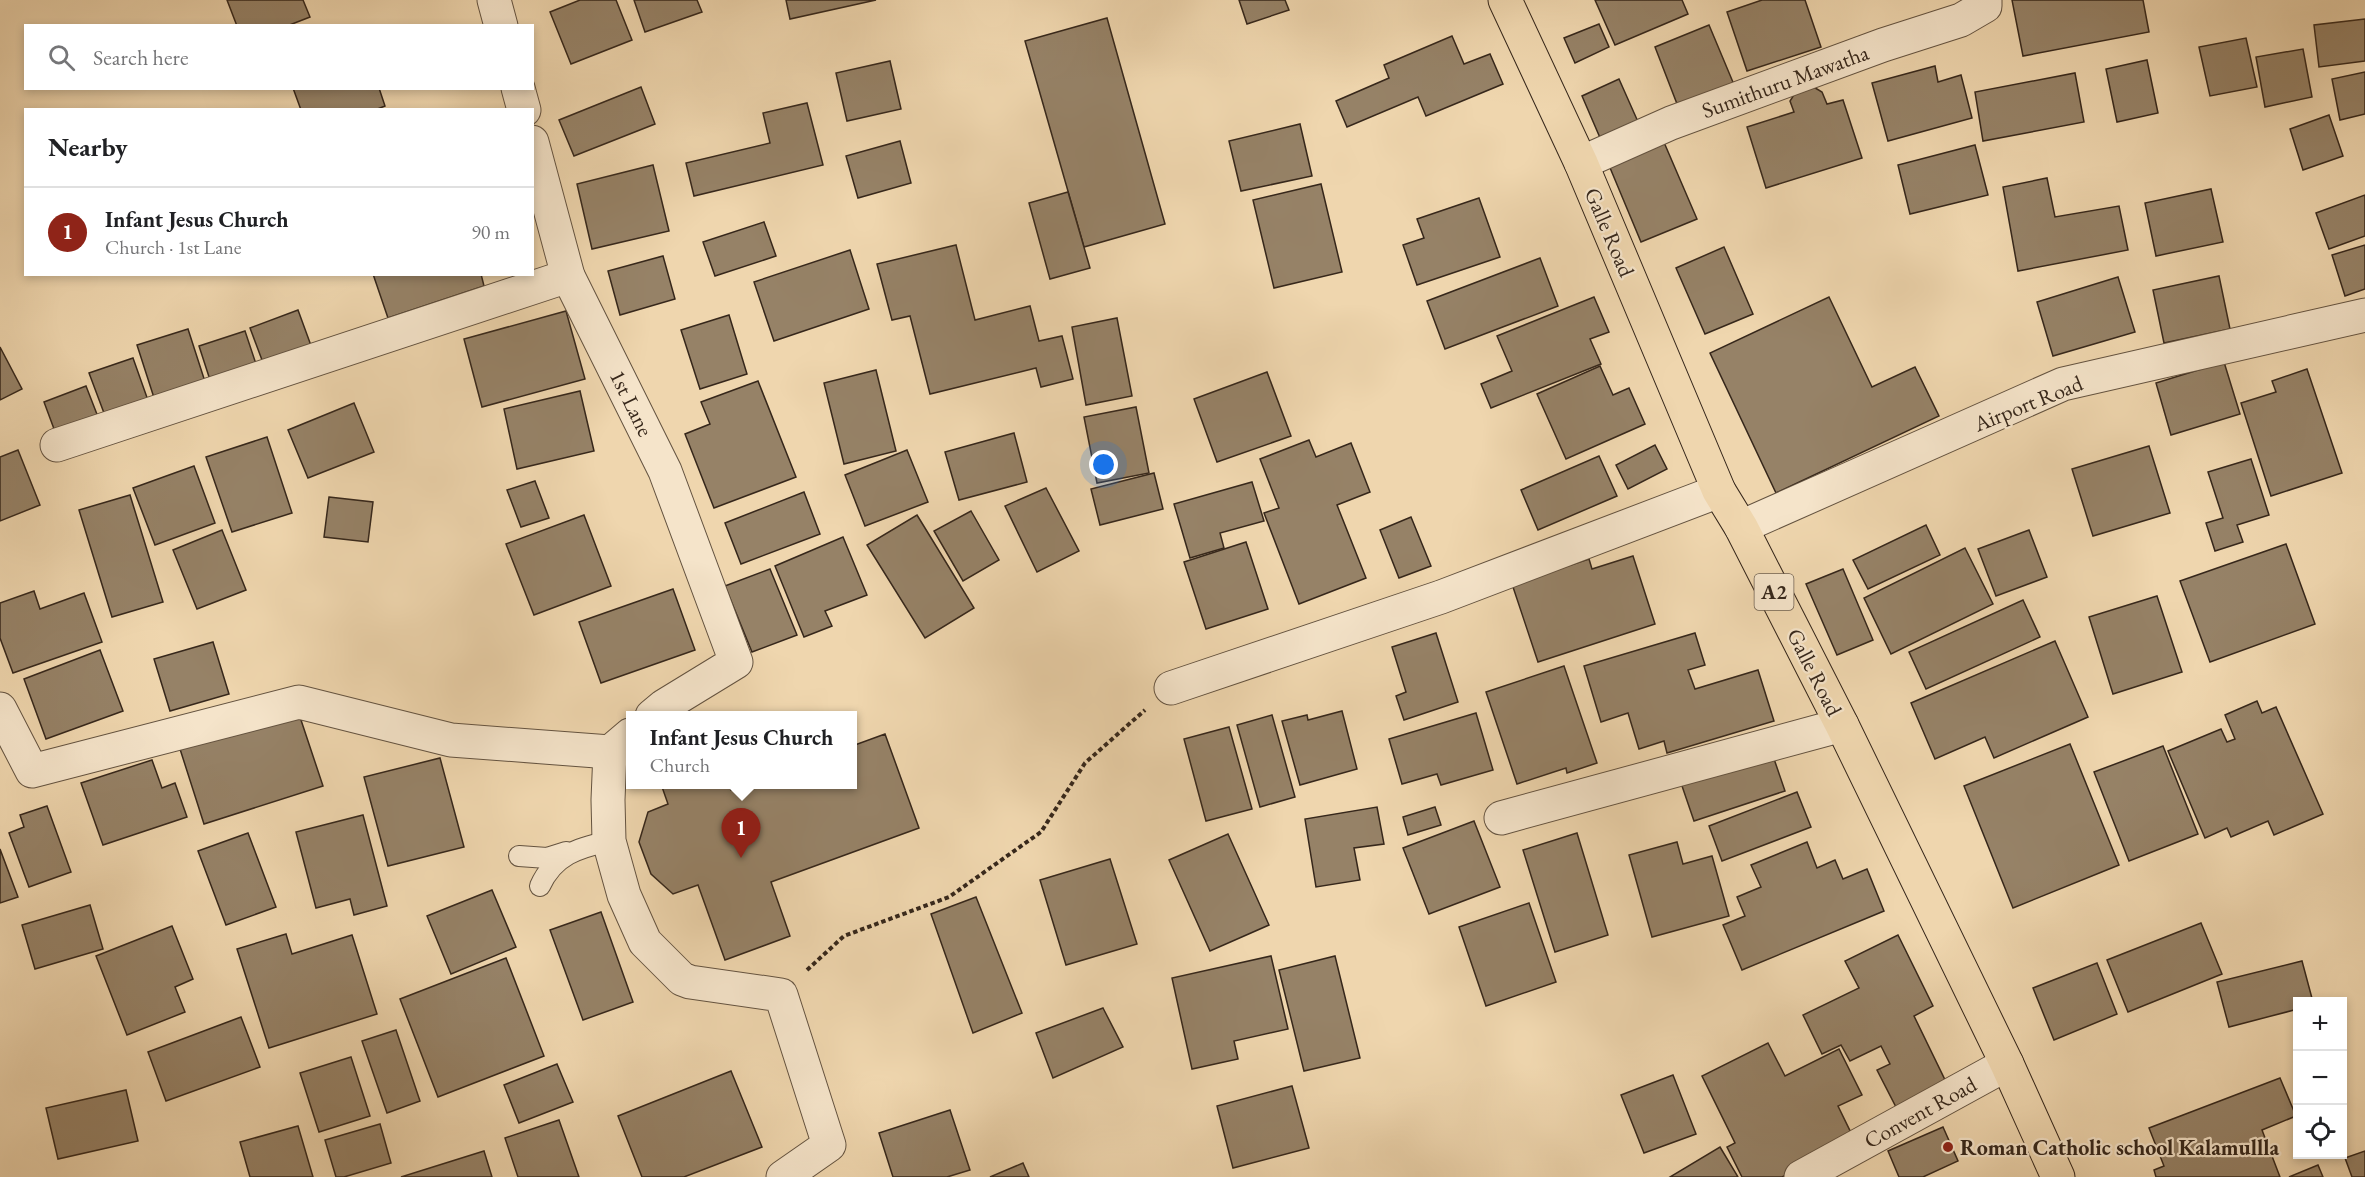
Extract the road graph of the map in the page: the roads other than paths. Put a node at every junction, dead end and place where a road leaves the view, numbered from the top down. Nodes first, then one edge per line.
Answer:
1 (494, 0) edge
2 (1505, 0) edge
3 (1985, 0) edge
4 (500, 24) edge
5 (519, 90) edge
6 (523, 108) edge
7 (534, 149) edge
8 (1581, 164) junction
9 (568, 276) junction
10 (2365, 315) edge
11 (57, 445) dead end
12 (1719, 491) junction
13 (1741, 527) junction
14 (1171, 688) road end
15 (0, 709) edge
16 (658, 711) edge
17 (1842, 725) junction
18 (620, 743) edge
19 (1501, 818) dead end
20 (609, 841) junction
21 (577, 848) junction
22 (519, 856) dead end
23 (540, 886) dead end
24 (2007, 1064) junction
25 (783, 1177) edge
26 (1801, 1177) edge
27 (2058, 1177) edge

1 - 4 street
2 - 8 highway, Galle Road / A2
3 - 8 street, Sumithuru Mawatha
5 - 6 street
7 - 9 street, 1st Lane
8 - 12 highway, Galle Road / A2
9 - 11 street
9 - 16 street, 1st Lane
10 - 13 street, Airport Road
12 - 13 highway, Galle Road / A2
12 - 14 street
13 - 17 highway, Galle Road / A2
15 - 18 street
17 - 19 street
17 - 24 highway, Galle Road / A2
18 - 20 street
20 - 21 lane
20 - 25 street
21 - 22 lane
21 - 23 lane
24 - 26 street, Convent Road
24 - 27 highway, Galle Road / A2

